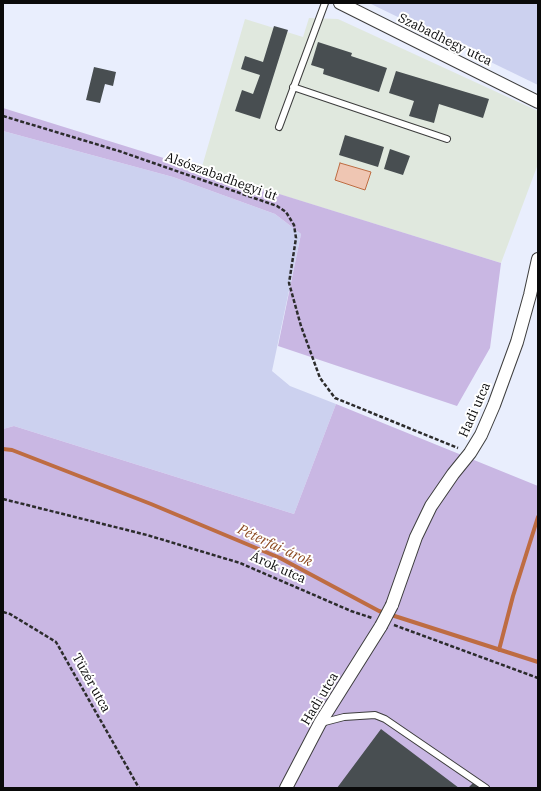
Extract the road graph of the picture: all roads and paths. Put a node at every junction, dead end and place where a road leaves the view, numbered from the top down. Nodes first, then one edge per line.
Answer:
1 (325, 3) edge
2 (340, 3) edge
3 (294, 87) junction
4 (538, 102) edge
5 (3, 116) edge
6 (279, 127) dead end
7 (447, 140) dead end
8 (538, 259) edge
9 (470, 453) junction
10 (3, 499) edge
11 (3, 612) edge
12 (380, 623) junction
13 (394, 625) dead end
14 (538, 678) edge
15 (320, 723) junction
16 (139, 788) edge
17 (286, 788) edge
18 (486, 788) edge

1 - 3 lane
2 - 4 street, Szabadhegy utca
3 - 6 lane
3 - 7 lane
5 - 9 path, Alsószabadhegyi út
8 - 9 street, Hadi utca
9 - 12 street, Hadi utca, bridge
10 - 12 path, Árok utca
11 - 16 path, Tüzér utca
12 - 15 street, Hadi utca
13 - 14 path
15 - 17 street, Hadi utca
15 - 18 lane

